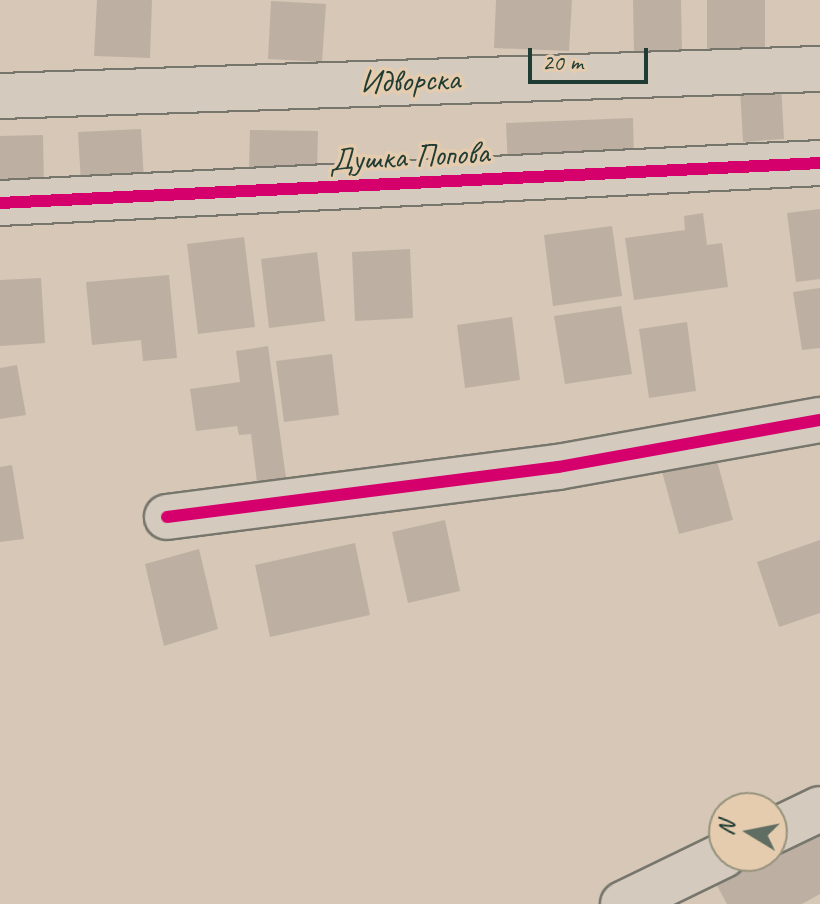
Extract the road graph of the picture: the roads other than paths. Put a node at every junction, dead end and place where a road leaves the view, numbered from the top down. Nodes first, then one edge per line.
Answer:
1 (820, 69) edge
2 (0, 96) edge
3 (820, 163) edge
4 (0, 203) edge
5 (820, 420) edge
6 (167, 517) dead end
7 (820, 809) edge
8 (788, 824) edge
9 (708, 863) edge
10 (623, 904) edge

1 - 2 street, Идворска
3 - 4 street, Душка Попова
5 - 6 street
7 - 8 street
9 - 10 street

